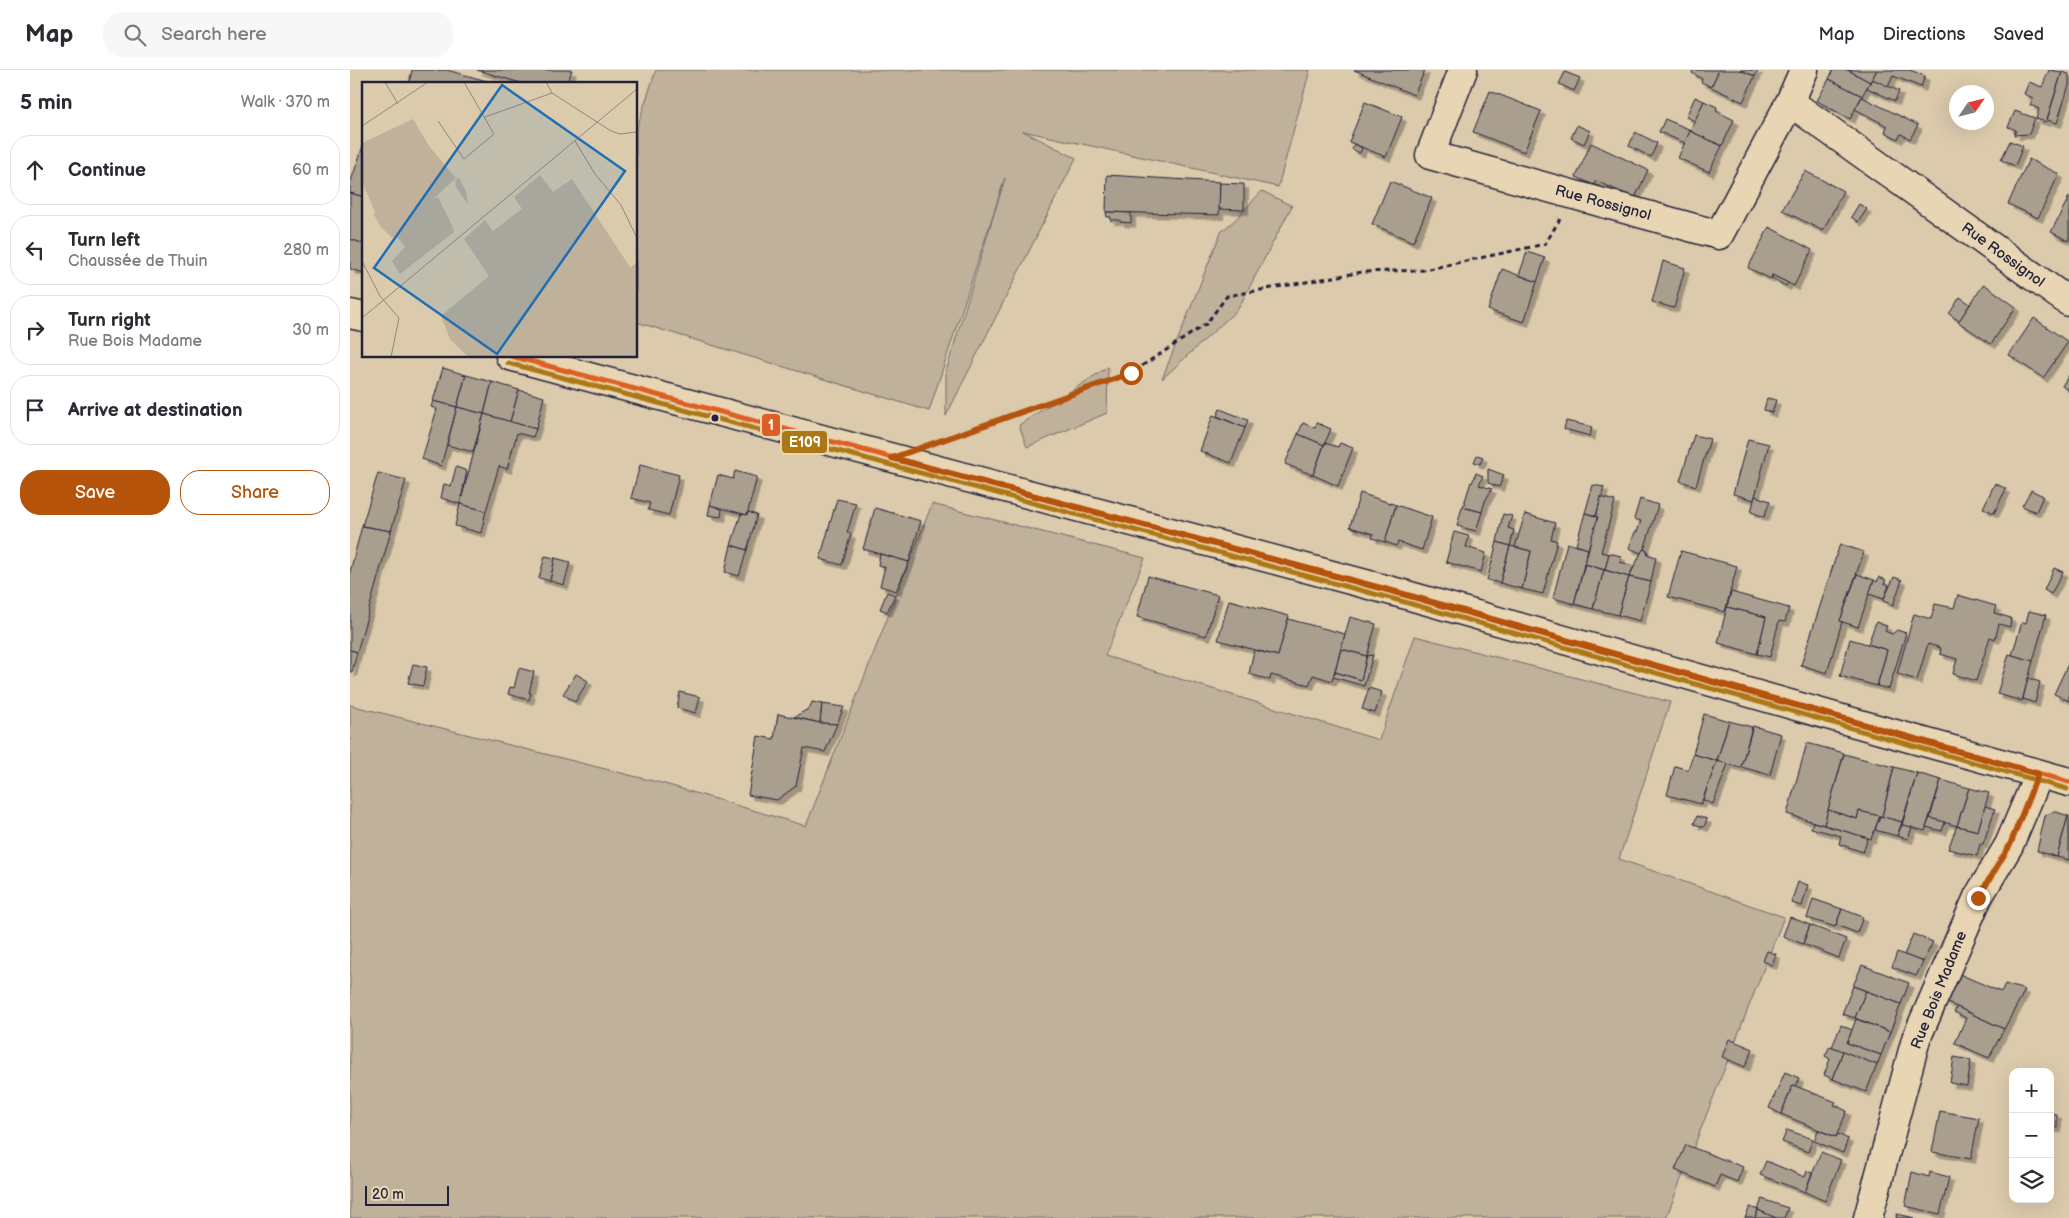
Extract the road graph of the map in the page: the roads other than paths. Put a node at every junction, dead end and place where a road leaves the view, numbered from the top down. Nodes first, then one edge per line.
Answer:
1 (1463, 70) edge
2 (1804, 70) edge
3 (1790, 102) junction
4 (2069, 302) edge
5 (518, 358) edge
6 (2038, 774) junction
7 (2069, 782) edge
8 (1868, 1218) edge

1 - 3 main road, Rue Rossignol
2 - 3 main road, Rue Rossignol
3 - 4 main road, Rue Rossignol
5 - 6 main road
6 - 7 main road
6 - 8 main road, Rue Bois Madame

